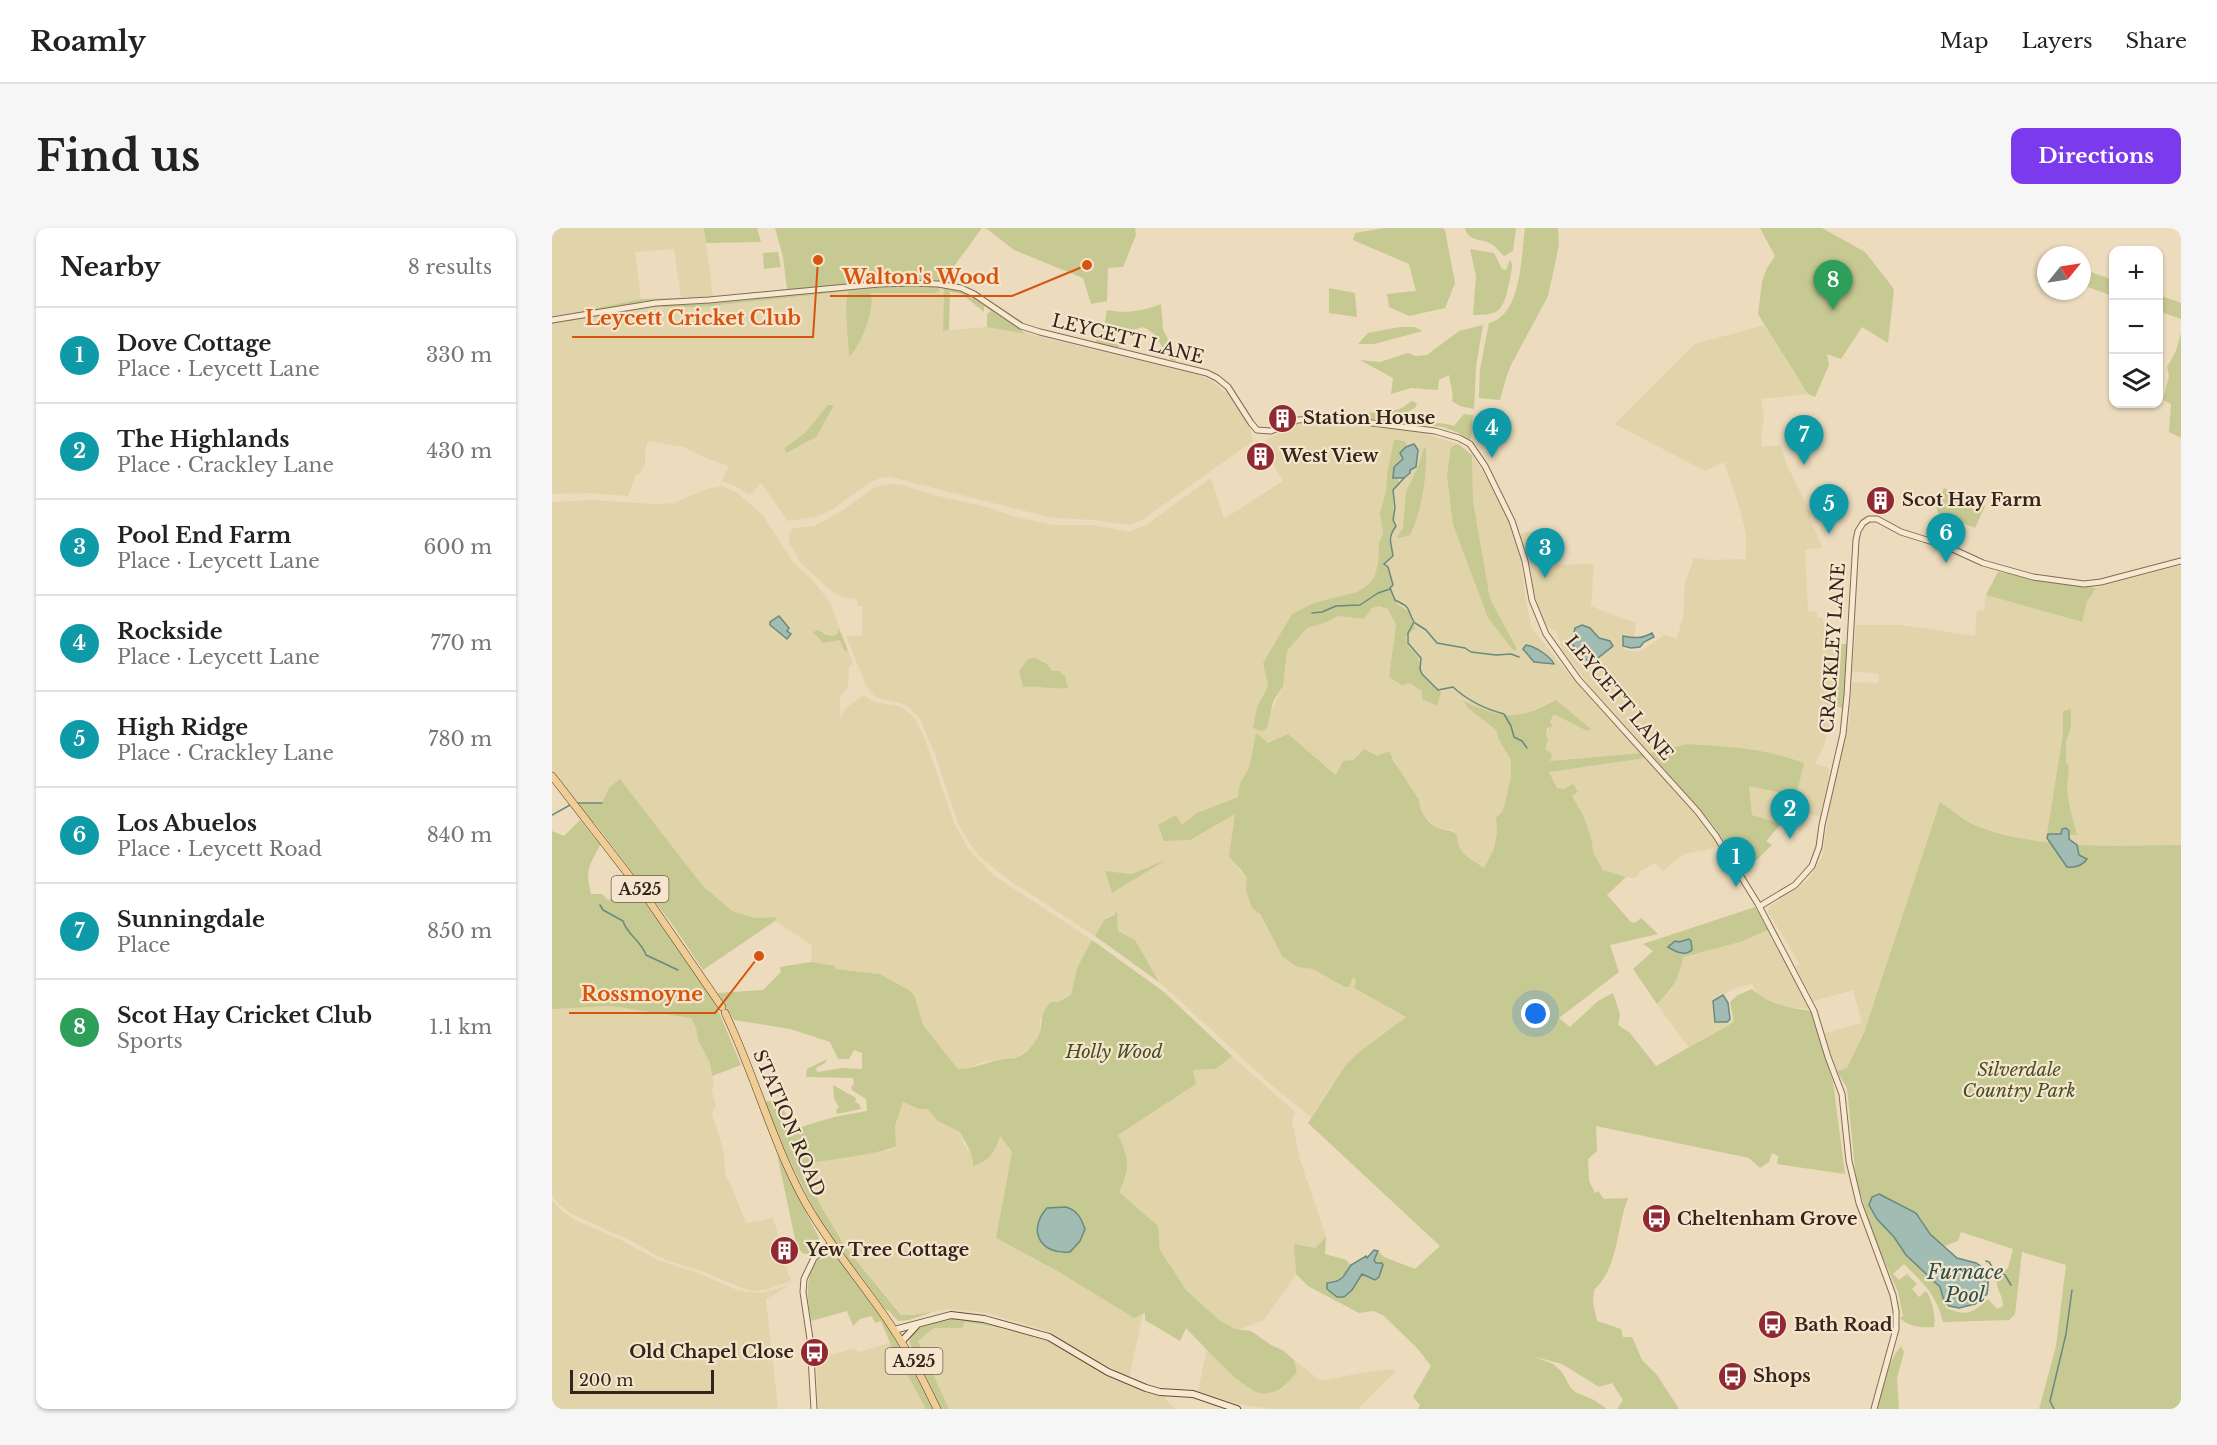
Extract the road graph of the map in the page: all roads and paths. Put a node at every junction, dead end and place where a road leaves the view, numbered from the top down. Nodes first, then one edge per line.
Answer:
1 (552, 320) edge
2 (2181, 561) edge
3 (552, 776) edge
4 (1759, 905) junction
5 (832, 1243) junction
6 (919, 1323) junction
7 (894, 1330) junction
8 (902, 1341) junction
9 (814, 1409) edge
10 (937, 1409) edge
11 (1238, 1409) edge
12 (1874, 1409) edge

1 - 4 street, LEYCETT LANE
2 - 4 street, CRACKLEY LANE
3 - 5 main road, STATION ROAD / A525
4 - 12 street
5 - 7 main road, A525
5 - 9 street
6 - 7 main road
6 - 8 main road
6 - 11 main road
7 - 8 main road, A525
8 - 10 main road, A525

